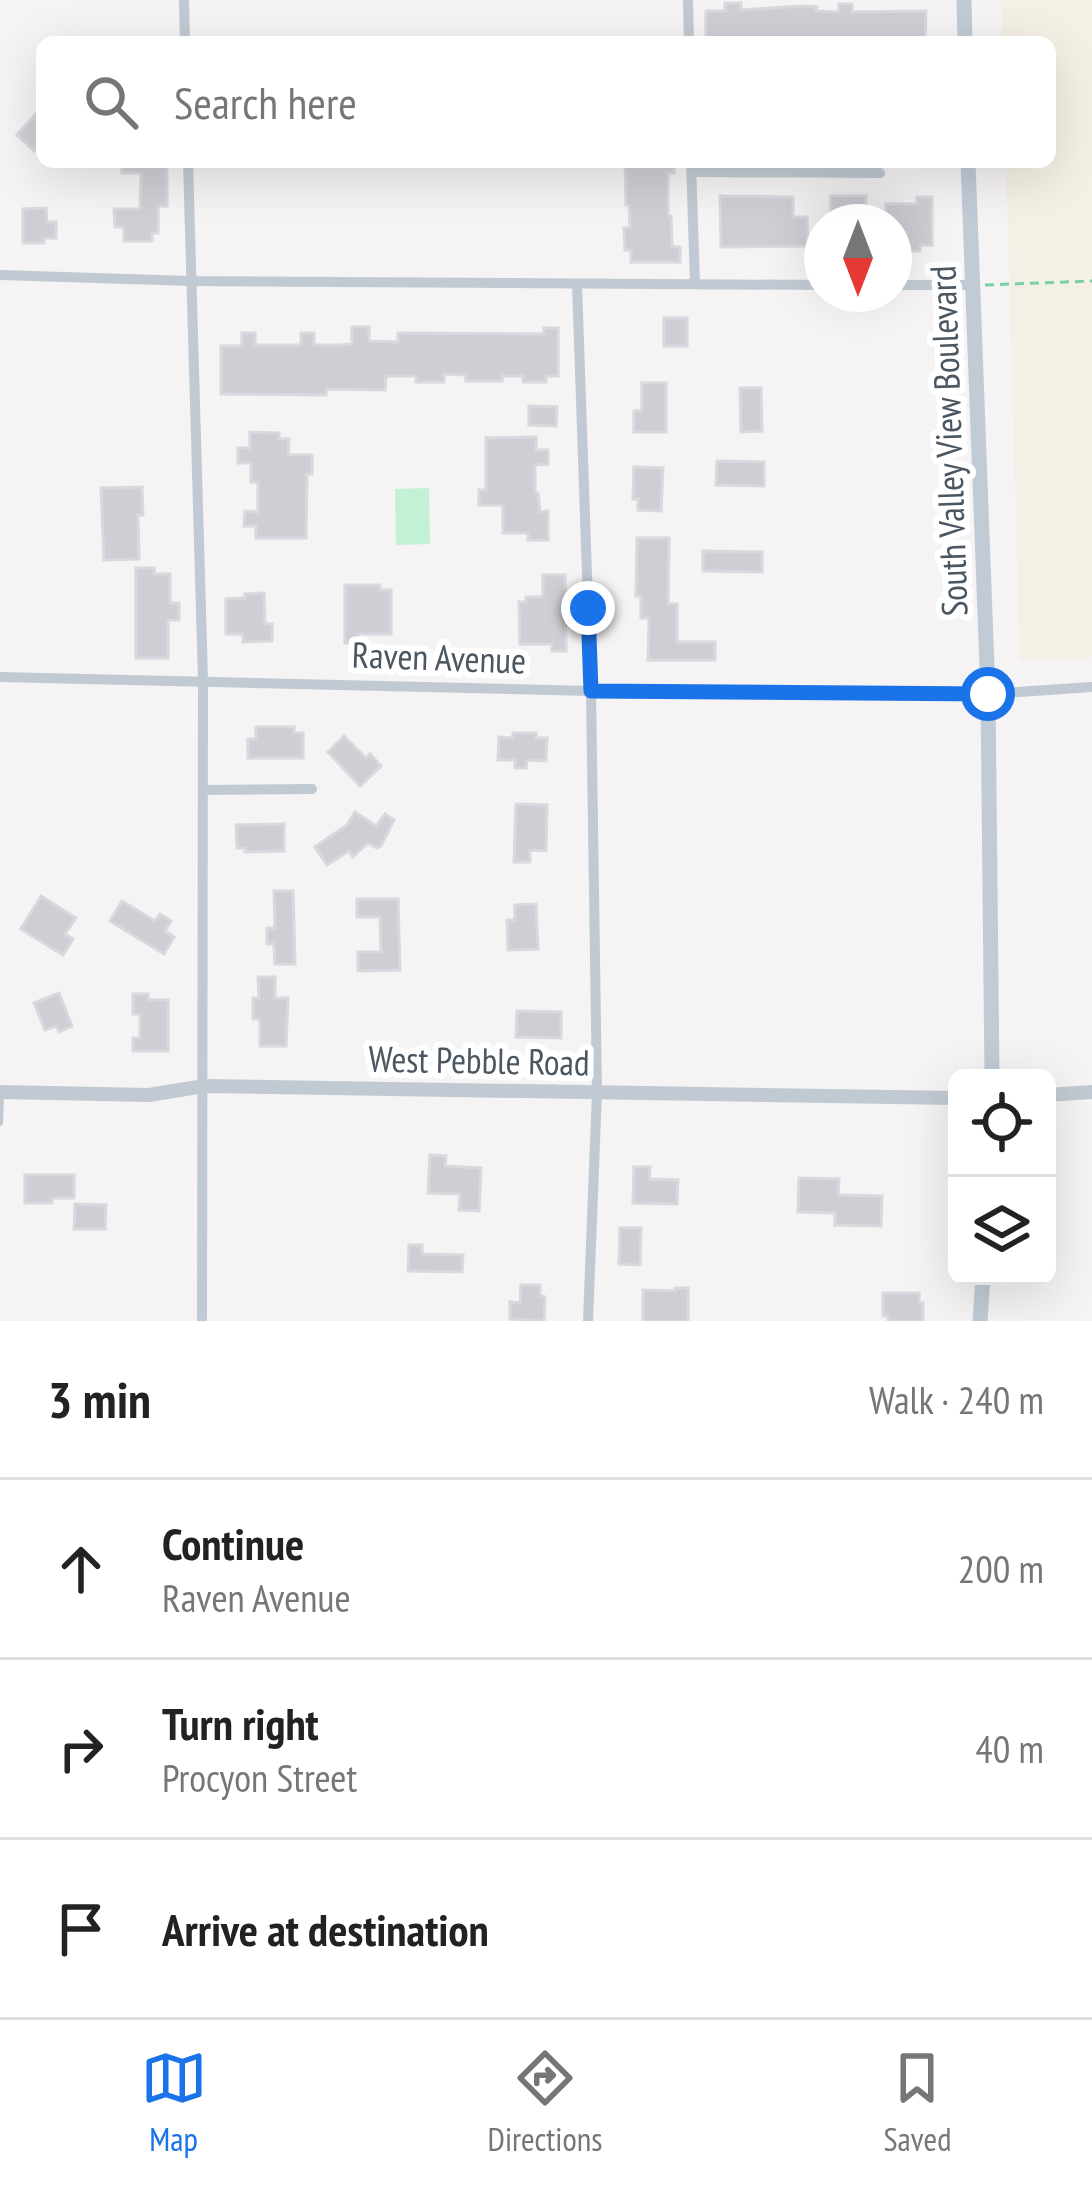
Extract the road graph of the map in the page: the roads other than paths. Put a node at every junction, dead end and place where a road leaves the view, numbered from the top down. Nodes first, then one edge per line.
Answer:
1 (184, 0) edge
2 (688, 0) edge
3 (964, 0) edge
4 (185, 36) edge
5 (689, 36) edge
6 (965, 36) edge
7 (188, 168) edge
8 (692, 168) edge
9 (723, 168) edge
10 (968, 168) edge
11 (880, 173) dead end
12 (0, 274) edge
13 (191, 281) junction
14 (577, 284) junction
15 (695, 284) junction
16 (804, 285) edge
17 (912, 285) edge
18 (972, 285) junction
19 (0, 677) edge
20 (203, 680) junction
21 (1092, 688) edge
22 (591, 691) junction
23 (988, 694) junction
24 (312, 789) dead end
25 (204, 790) junction
26 (992, 1069) edge
27 (204, 1086) junction
28 (0, 1092) edge
29 (1092, 1092) edge
30 (598, 1093) junction
31 (1056, 1094) edge
32 (948, 1098) edge
33 (0, 1123) edge
34 (982, 1285) edge
35 (202, 1321) edge
36 (589, 1321) edge
37 (980, 1321) edge

1 - 4 street
2 - 5 street
3 - 6 main road
7 - 13 street
8 - 15 street
9 - 11 street
10 - 18 main road, South Valley View Boulevard
12 - 13 street
13 - 14 street
13 - 20 street
14 - 15 street
14 - 22 street
15 - 16 street
17 - 18 street
18 - 23 main road, South Valley View Boulevard
19 - 20 street, Raven Avenue
20 - 22 street, Raven Avenue
20 - 25 street
21 - 23 street, Raven Avenue
22 - 23 street, Raven Avenue
22 - 30 street
23 - 26 main road, South Valley View Boulevard
24 - 25 street
25 - 27 street
27 - 28 street, West Pebble Road
27 - 30 street, West Pebble Road
27 - 35 street
28 - 33 lane
29 - 31 street
30 - 32 street, West Pebble Road
30 - 36 street
34 - 37 main road

